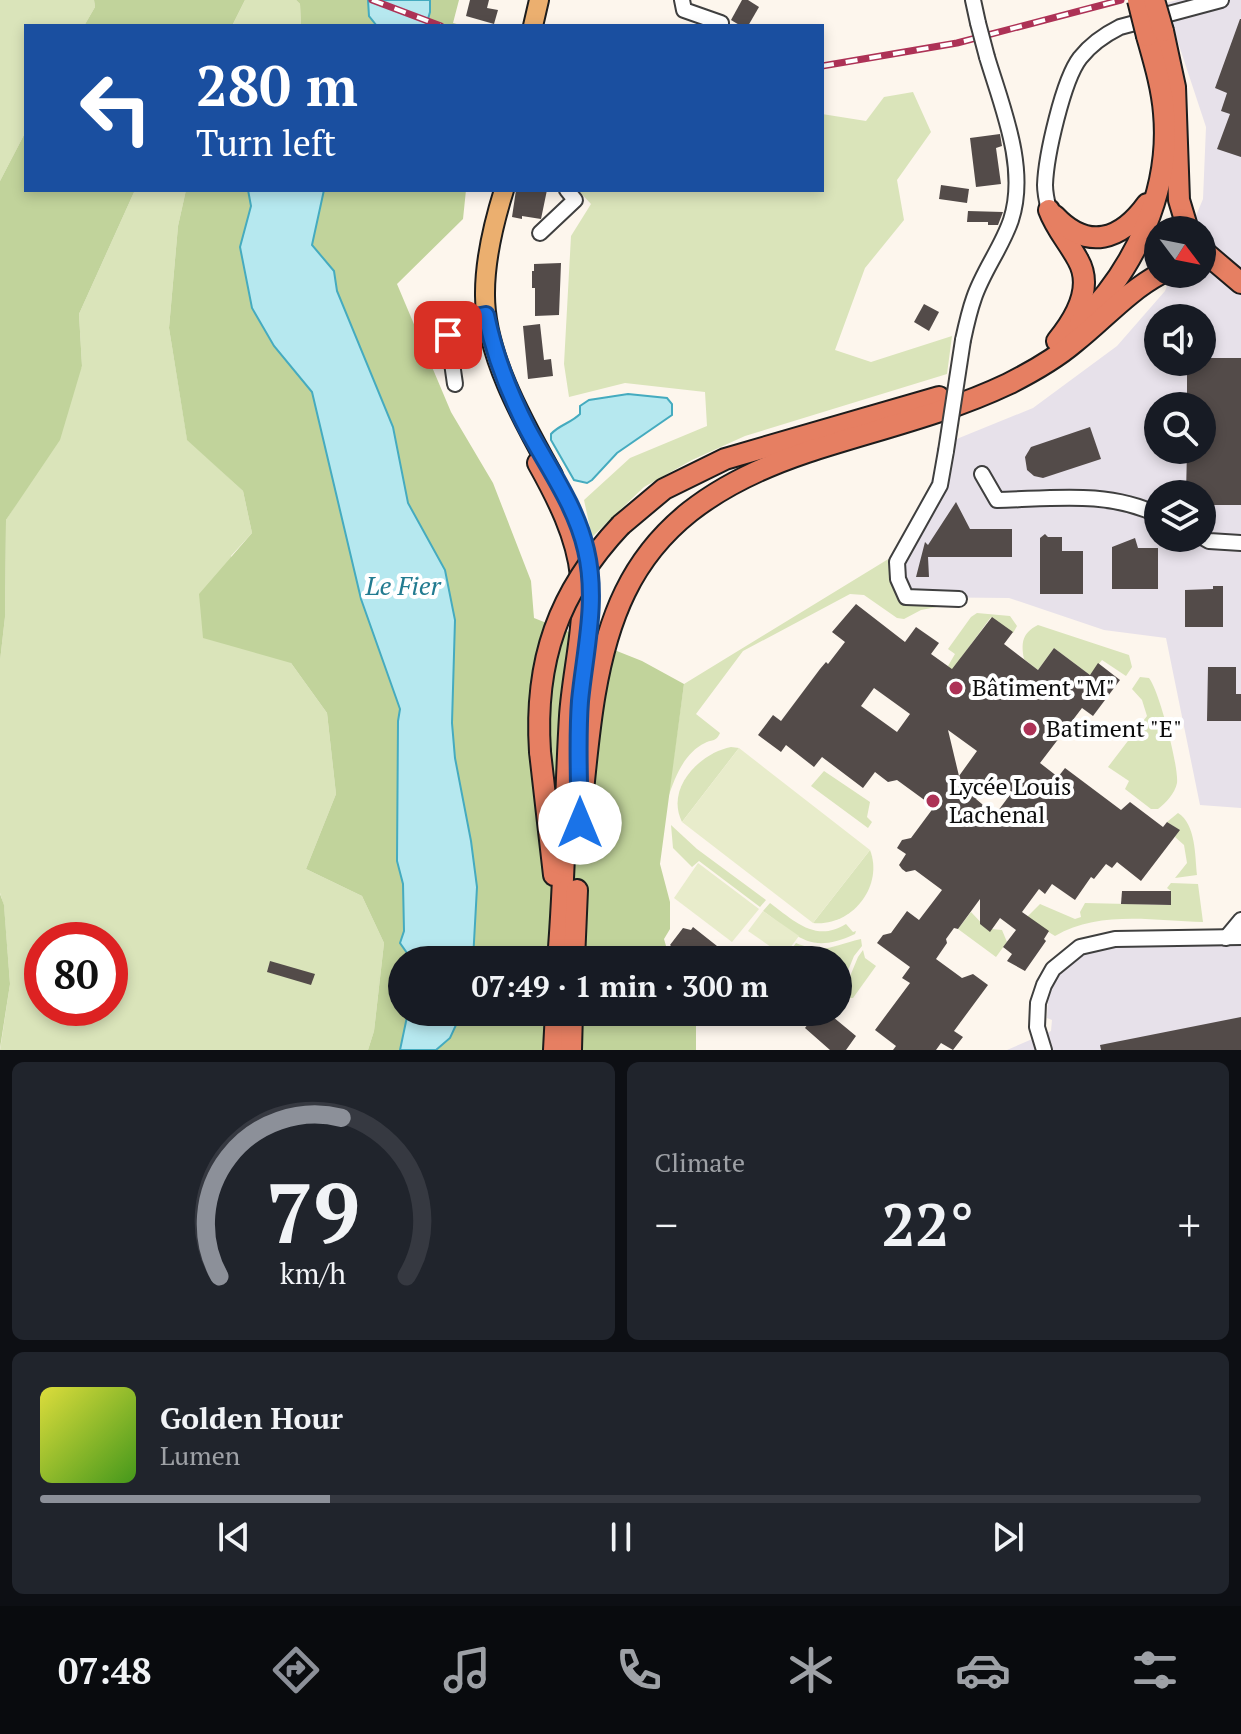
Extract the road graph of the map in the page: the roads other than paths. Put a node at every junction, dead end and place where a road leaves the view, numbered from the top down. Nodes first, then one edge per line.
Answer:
1 (539, 0) edge
2 (682, 0) edge
3 (973, 0) edge
4 (1138, 0) edge
5 (1154, 0) edge
6 (1221, 0) edge
7 (721, 23) dead end
8 (533, 24) edge
9 (1155, 34) junction
10 (1178, 142) junction
11 (1157, 190) junction
12 (491, 192) edge
13 (504, 192) edge
14 (569, 192) edge
15 (1049, 210) junction
16 (1184, 216) edge
17 (540, 233) dead end
18 (1216, 262) edge
19 (1216, 273) edge
20 (1237, 280) edge
21 (1144, 285) edge
22 (480, 316) junction
23 (1066, 342) junction
24 (455, 384) dead end
25 (538, 463) joint
26 (982, 474) dead end
27 (1144, 508) edge
28 (575, 517) joint
29 (1216, 541) edge
30 (1241, 543) edge
31 (959, 599) dead end
32 (580, 823) junction
33 (1241, 920) edge
34 (1236, 937) edge
35 (556, 946) edge
36 (558, 946) edge
37 (575, 946) edge
38 (555, 1026) edge
39 (572, 1026) edge
40 (554, 1050) edge
41 (571, 1050) edge
42 (1044, 1050) edge

1 - 8 main road
2 - 7 street
3 - 31 street, bridge
4 - 9 highway, bridge
5 - 9 highway, bridge
6 - 15 street
9 - 10 highway
9 - 11 highway
10 - 16 highway
10 - 23 highway
11 - 15 highway
11 - 23 highway
12 - 22 main road
13 - 22 main road
14 - 17 street
15 - 23 highway
18 - 20 highway
19 - 20 highway
21 - 23 highway
22 - 24 street
22 - 25 main road
22 - 28 main road
23 - 32 highway
23 - 35 highway, bridge
25 - 36 highway
26 - 27 street
28 - 32 highway
29 - 30 street
32 - 37 highway
33 - 34 street
34 - 42 street
38 - 40 highway
39 - 41 highway

